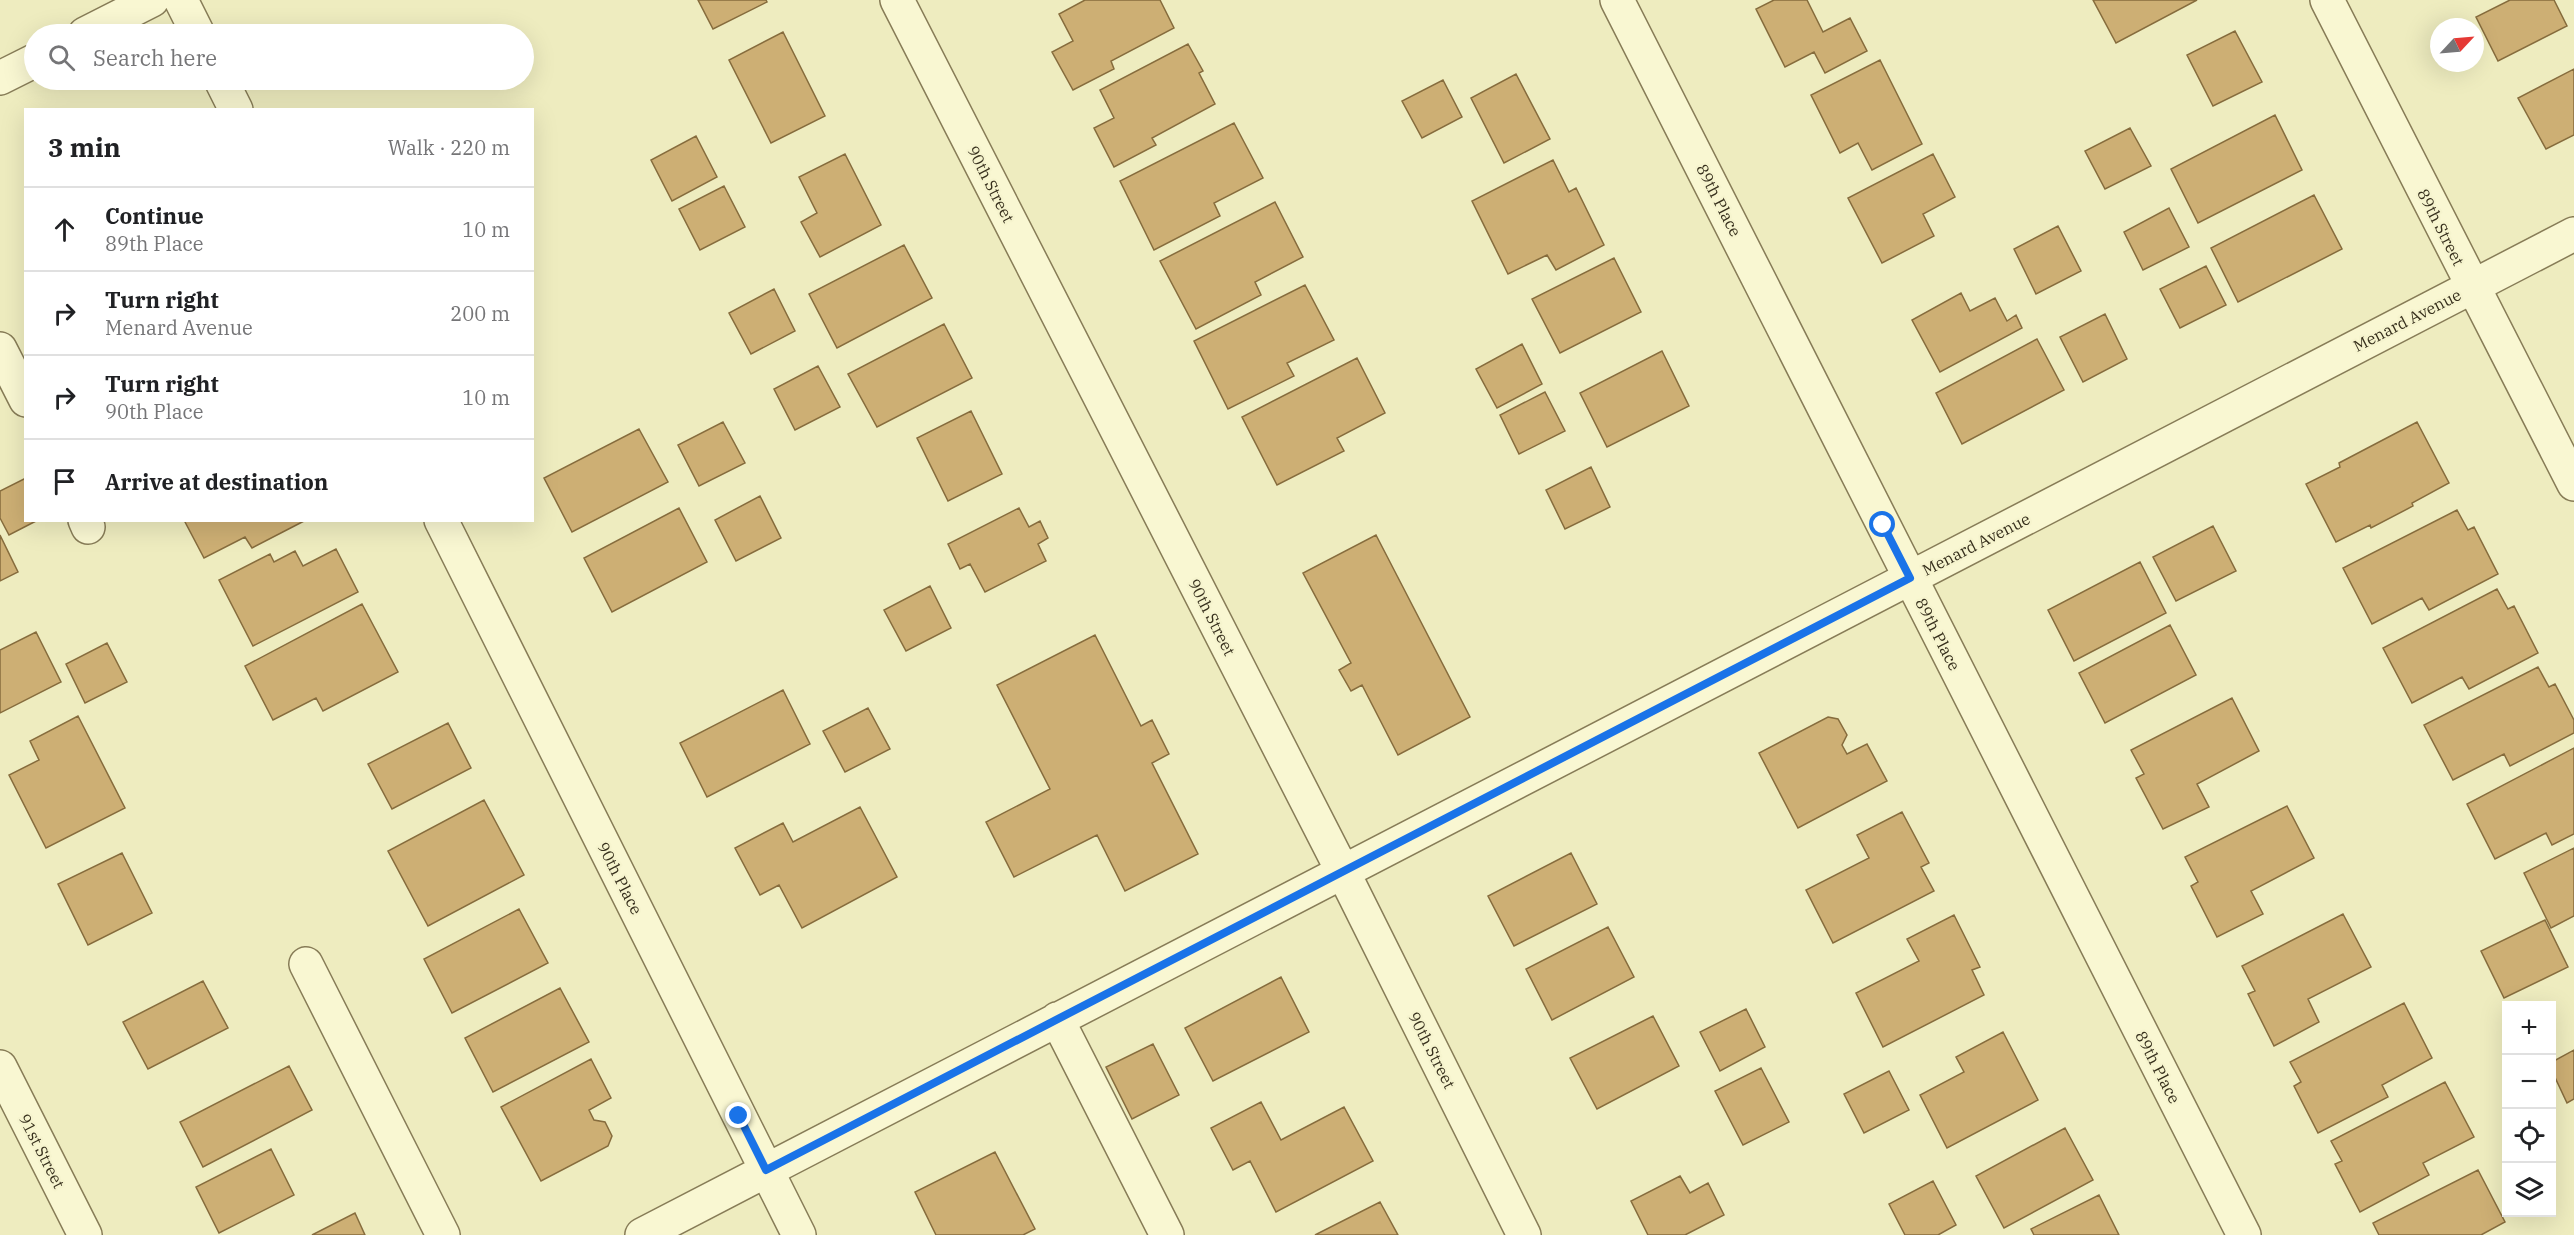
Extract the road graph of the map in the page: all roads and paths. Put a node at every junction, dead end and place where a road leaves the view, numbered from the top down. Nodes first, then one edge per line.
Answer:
1 (152, 0) edge
2 (181, 0) edge
3 (897, 0) edge
4 (1617, 0) edge
5 (2327, 0) edge
6 (105, 24) edge
7 (193, 24) edge
8 (24, 65) edge
9 (0, 78) edge
10 (226, 90) edge
11 (235, 108) edge
12 (2574, 234) edge
13 (2471, 287) junction
14 (0, 349) edge
15 (24, 396) edge
16 (2574, 484) edge
17 (442, 522) edge
18 (1910, 578) junction
19 (1343, 872) junction
20 (306, 963) dead end
21 (1057, 1019) junction
22 (0, 1067) edge
23 (766, 1170) junction
24 (85, 1235) edge
25 (443, 1235) edge
26 (642, 1235) edge
27 (799, 1235) edge
28 (1167, 1235) edge
29 (1524, 1235) edge
30 (2244, 1235) edge

1 - 6 street
2 - 7 street
3 - 19 street, 90th Street
4 - 18 street, 89th Place
5 - 13 street, 89th Street
8 - 9 street
10 - 11 street
12 - 13 street, Menard Avenue
13 - 16 street, 89th Street
13 - 18 street, Menard Avenue
14 - 15 street
17 - 23 street, 90th Place
18 - 19 street, Menard Avenue
18 - 30 street, 89th Place
19 - 21 street, Menard Avenue
19 - 29 street, 90th Street
20 - 25 street
21 - 23 street, Menard Avenue
21 - 28 street
22 - 24 street, 91st Street
23 - 26 street, Menard Avenue
23 - 27 street, 90th Place

